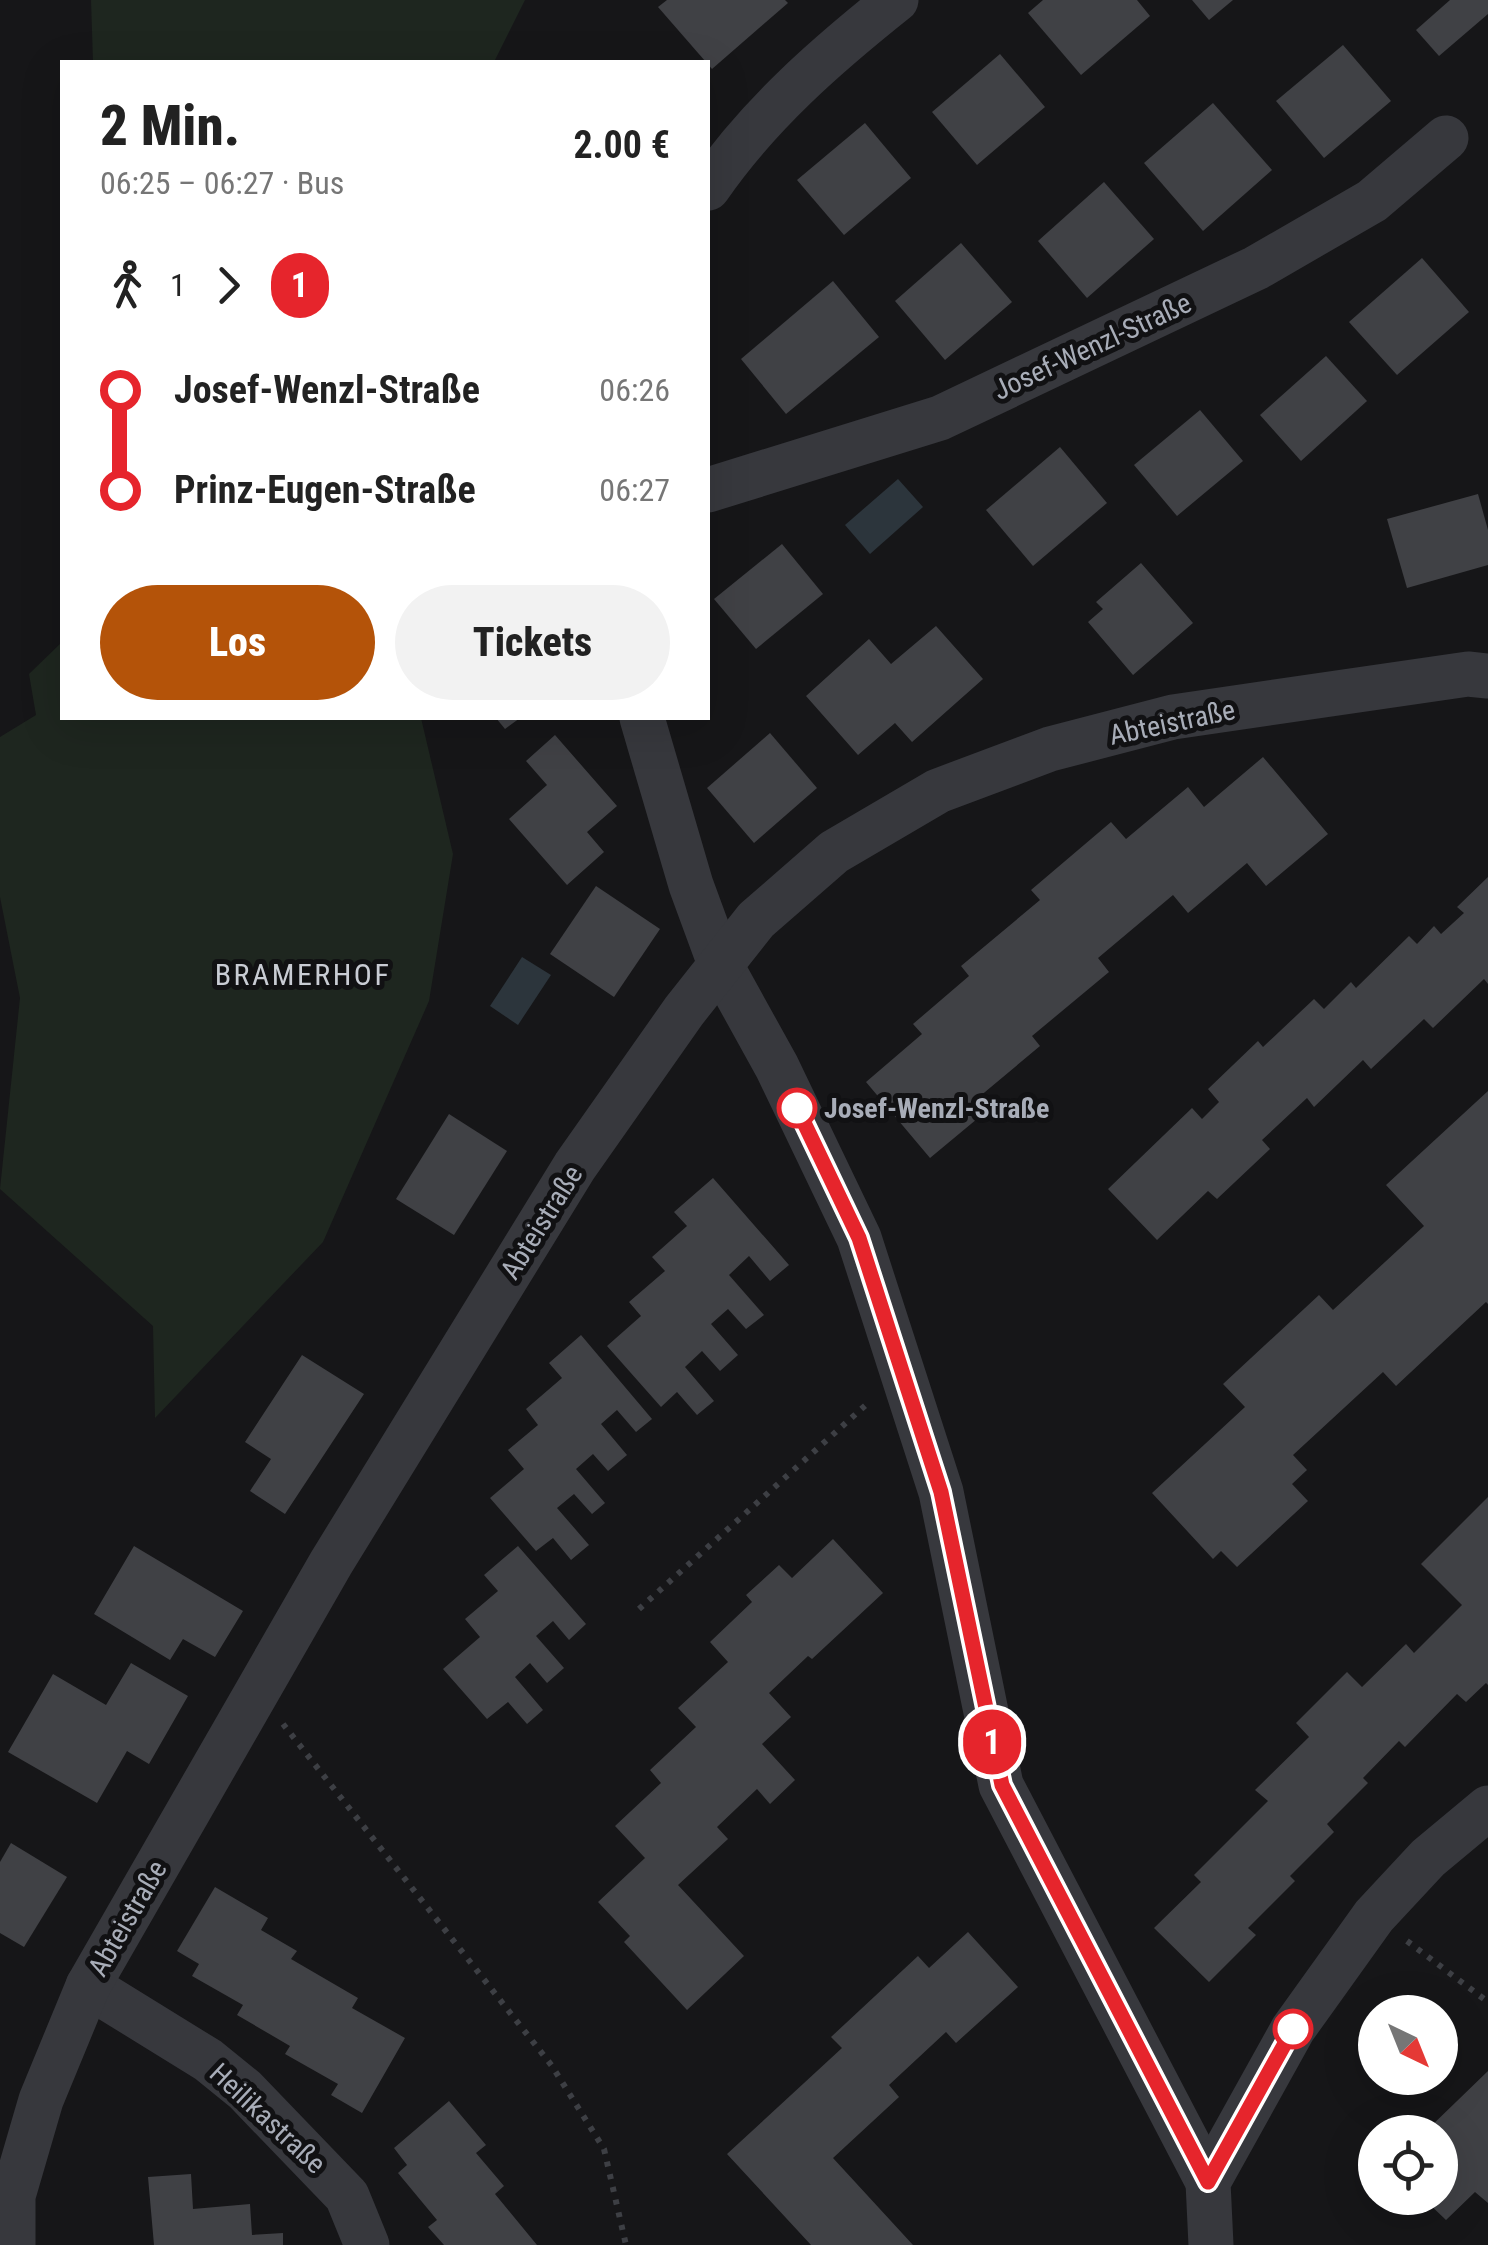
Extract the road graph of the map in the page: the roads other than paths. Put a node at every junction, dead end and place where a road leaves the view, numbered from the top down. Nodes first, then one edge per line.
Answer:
1 (896, 0) edge
2 (1446, 138) dead end
3 (710, 185) edge
4 (710, 489) edge
5 (1488, 676) edge
6 (643, 720) edge
7 (720, 964) junction
8 (1488, 1808) edge
9 (88, 1986) junction
10 (1208, 2182) junction
11 (12, 2245) edge
12 (367, 2245) edge
13 (1211, 2245) edge

1 - 3 street
2 - 4 street, Josef-Wenzl-Straße
5 - 7 street, Abteistraße
6 - 7 street
7 - 9 street, Abteistraße
7 - 10 street
8 - 10 street
9 - 11 street, Abteistraße
9 - 12 street, Heilikastraße
10 - 13 street

